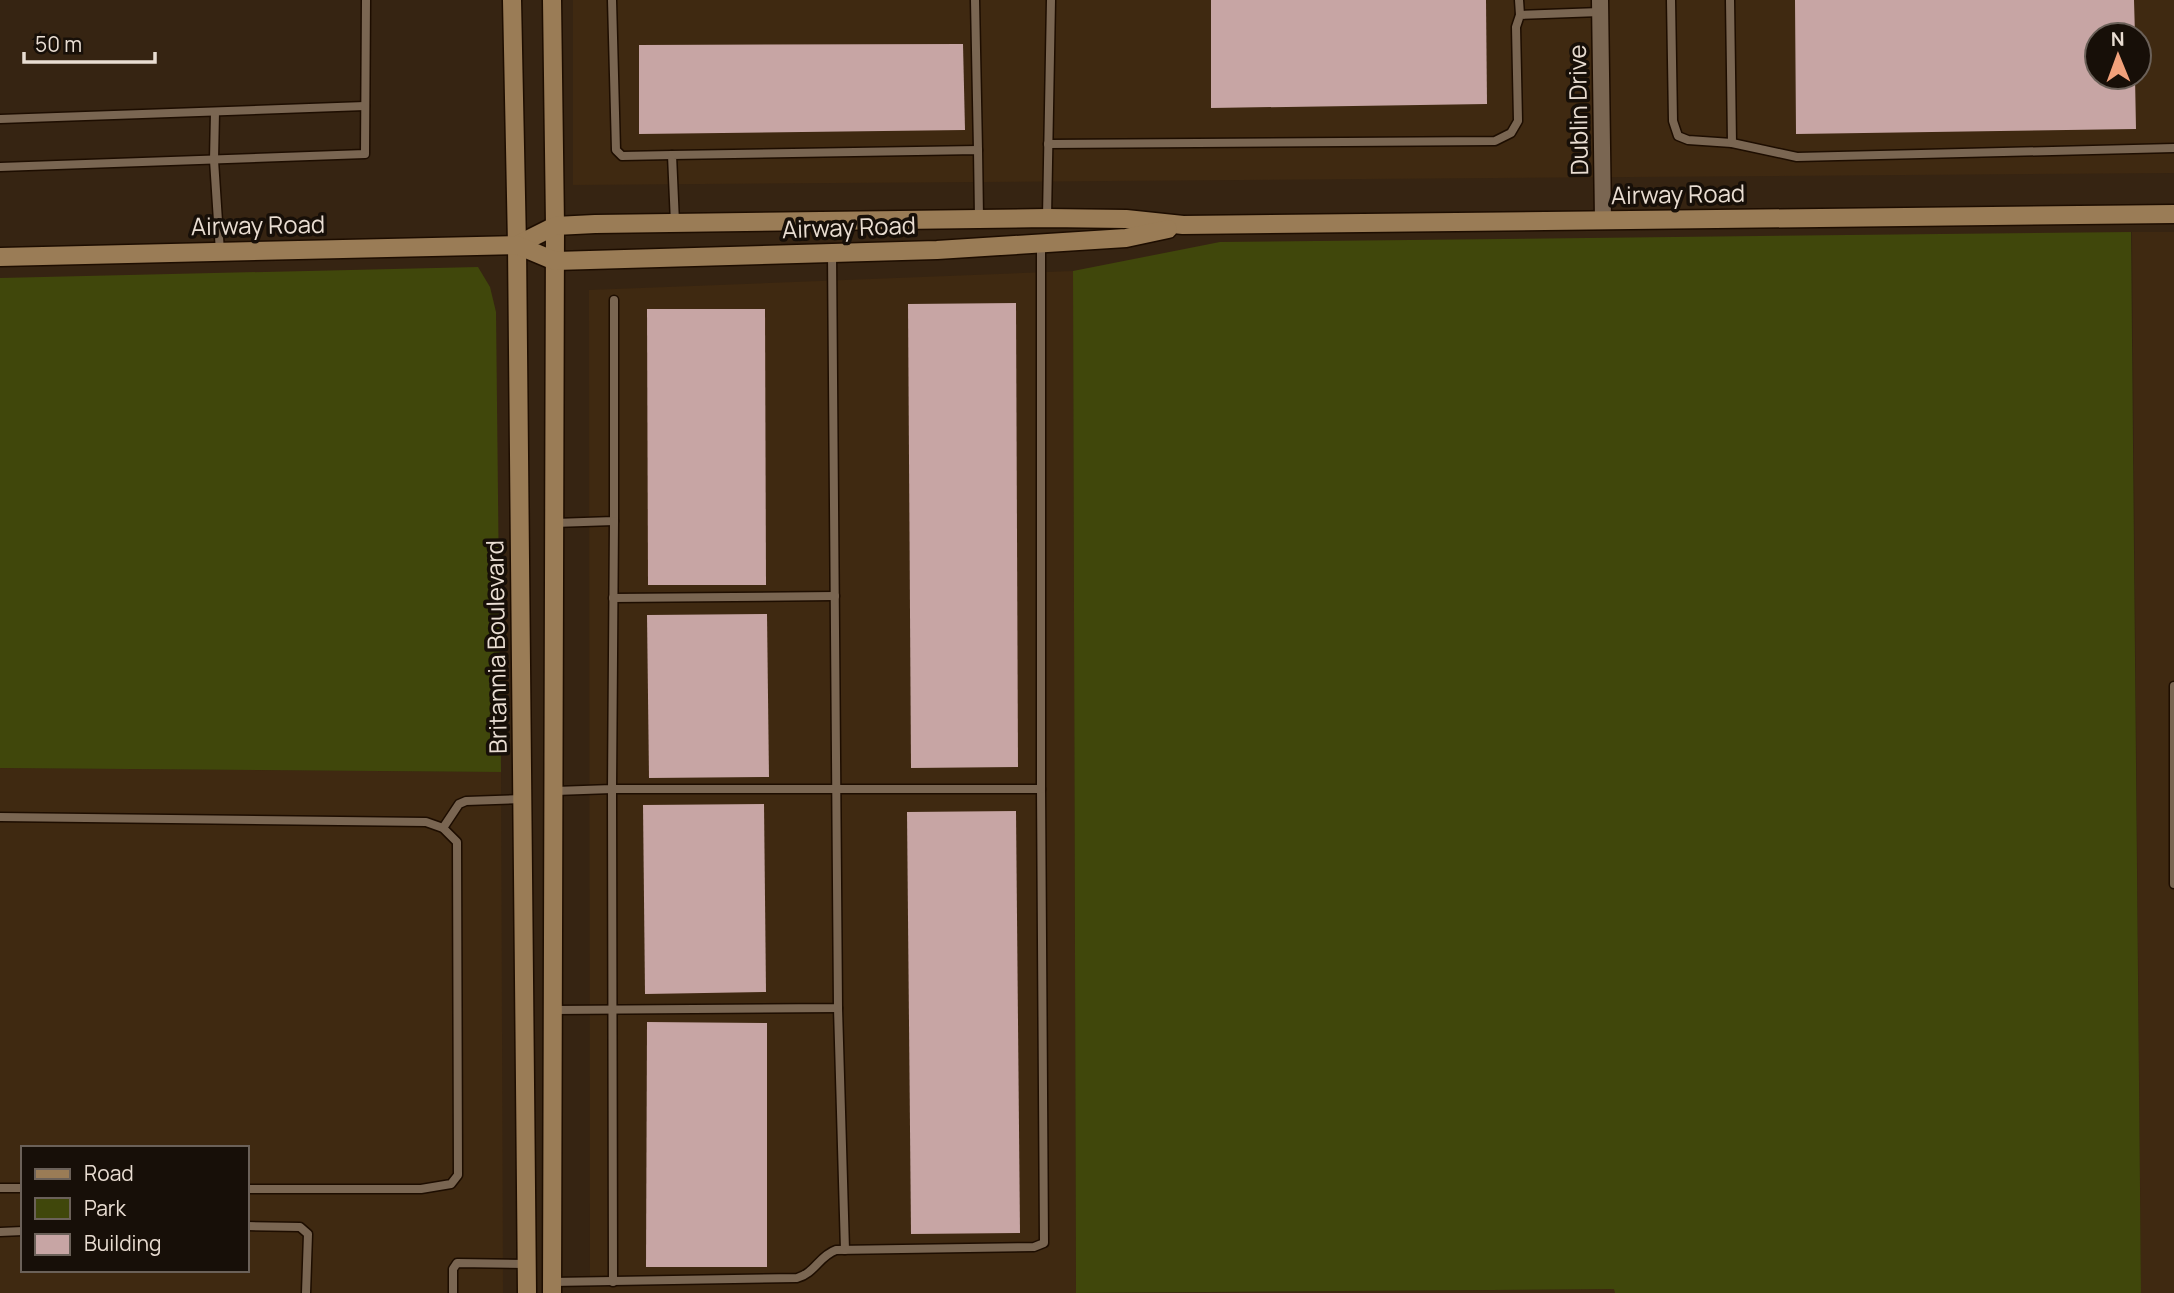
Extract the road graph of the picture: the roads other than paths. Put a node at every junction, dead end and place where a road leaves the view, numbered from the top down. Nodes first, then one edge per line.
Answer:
1 (366, 0) edge
2 (512, 0) edge
3 (552, 0) edge
4 (612, 0) edge
5 (975, 0) edge
6 (1051, 0) edge
7 (1519, 0) edge
8 (1671, 0) edge
9 (1730, 0) edge
10 (1600, 6) edge
11 (1520, 15) junction
12 (365, 106) junction
13 (215, 112) junction
14 (0, 119) edge
15 (1732, 143) junction
16 (1048, 144) junction
17 (2174, 148) edge
18 (978, 150) junction
19 (673, 155) junction
20 (214, 160) junction
21 (0, 167) edge
22 (2174, 214) edge
23 (979, 218) junction
24 (1046, 218) junction
25 (1603, 220) junction
26 (675, 223) junction
27 (1182, 225) junction
28 (555, 226) junction
29 (517, 245) junction
30 (1041, 245) junction
31 (220, 252) junction
32 (832, 253) junction
33 (0, 257) edge
34 (555, 261) junction
35 (614, 300) dead end
36 (614, 521) junction
37 (553, 523) junction
38 (835, 596) junction
39 (613, 598) junction
40 (2174, 686) edge
41 (612, 789) junction
42 (837, 789) junction
43 (1041, 789) junction
44 (553, 791) junction
45 (522, 799) junction
46 (0, 817) edge
47 (443, 828) junction
48 (2174, 884) edge
49 (838, 1008) junction
50 (552, 1010) junction
51 (613, 1010) junction
52 (0, 1188) edge
53 (21, 1188) edge
54 (248, 1189) edge
55 (248, 1226) edge
56 (21, 1231) edge
57 (0, 1232) edge
58 (845, 1250) junction
59 (526, 1264) junction
60 (614, 1282) junction
61 (552, 1288) edge
62 (306, 1293) edge
63 (453, 1293) edge
64 (527, 1293) edge

1 - 12 lane
2 - 29 street, Britannia Boulevard
3 - 28 street
4 - 19 lane
5 - 18 lane
6 - 16 lane
7 - 11 lane
8 - 15 lane
9 - 15 lane
10 - 11 lane
10 - 25 street, Dublin Drive
11 - 16 lane
12 - 13 lane
12 - 20 lane
13 - 14 lane
13 - 20 lane
15 - 17 lane
16 - 24 lane
18 - 19 lane
18 - 23 lane
19 - 26 lane
20 - 21 lane
20 - 31 lane
22 - 25 street, Airway Road
23 - 24 street, Airway Road
23 - 26 street, Airway Road
24 - 27 street, Airway Road
25 - 27 street, Airway Road
26 - 28 street, Airway Road
27 - 30 street, Airway Road
28 - 29 street, Airway Road
28 - 34 street
29 - 31 street, Airway Road
29 - 34 street, Airway Road
29 - 45 street, Britannia Boulevard
30 - 32 street, Airway Road
30 - 43 lane
31 - 33 street, Airway Road
32 - 34 street, Airway Road
32 - 38 lane
34 - 37 street
35 - 36 lane
36 - 37 lane
36 - 39 lane
37 - 44 street
38 - 39 lane
38 - 42 lane
39 - 41 lane
40 - 48 lane
41 - 42 lane
41 - 44 lane
41 - 51 lane
42 - 43 lane
42 - 49 lane
43 - 58 lane
44 - 50 street
45 - 47 lane
45 - 59 street, Britannia Boulevard
46 - 47 lane
47 - 54 lane
49 - 51 lane
49 - 58 lane
50 - 51 lane
50 - 61 street
51 - 60 lane
52 - 53 lane
55 - 62 lane
56 - 57 lane
58 - 60 lane
59 - 63 lane
59 - 64 street, Britannia Boulevard
60 - 61 lane

